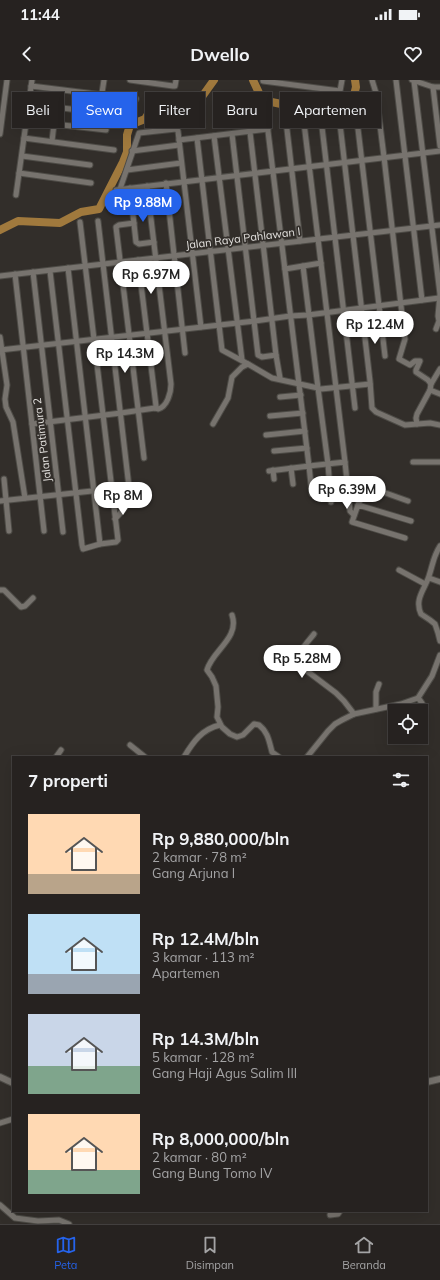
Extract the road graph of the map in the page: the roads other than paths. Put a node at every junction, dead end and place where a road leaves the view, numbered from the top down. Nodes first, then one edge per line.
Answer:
1 (7, 80) edge
2 (104, 80) edge
3 (130, 80) edge
4 (176, 80) edge
5 (342, 80) edge
6 (372, 80) edge
7 (396, 80) edge
8 (413, 80) edge
9 (264, 81) dead end
10 (31, 83) edge
11 (433, 87) junction
12 (440, 87) edge
13 (89, 92) edge
14 (102, 92) edge
15 (64, 125) edge
16 (25, 128) edge
17 (54, 128) edge
18 (287, 128) edge
19 (305, 128) edge
20 (322, 128) edge
21 (340, 128) edge
22 (358, 128) edge
23 (268, 129) joint
24 (106, 130) dead end
25 (250, 132) junction
26 (0, 134) edge
27 (232, 134) junction
28 (214, 136) junction
29 (24, 138) junction
30 (197, 138) junction
31 (52, 141) junction
32 (179, 143) junction
33 (440, 146) edge
34 (114, 150) dead end
35 (132, 151) junction
36 (440, 151) edge
37 (423, 153) junction
38 (405, 155) junction
39 (22, 156) junction
40 (384, 157) junction
41 (362, 160) junction
42 (344, 162) junction
43 (181, 163) junction
44 (327, 164) junction
45 (90, 165) dead end
46 (309, 166) junction
47 (292, 168) junction
48 (127, 170) junction
49 (273, 170) junction
50 (19, 173) junction
51 (255, 173) junction
52 (237, 175) junction
53 (220, 178) junction
54 (202, 179) junction
55 (184, 181) junction
56 (90, 183) dead end
57 (166, 183) junction
58 (147, 186) junction
59 (130, 188) junction
60 (16, 195) dead end
61 (132, 206) junction
62 (116, 208) dead end
63 (98, 221) dead end
64 (80, 222) dead end
65 (134, 223) junction
66 (440, 225) edge
67 (431, 226) junction
68 (414, 228) junction
69 (392, 230) junction
70 (371, 233) junction
71 (353, 235) junction
72 (335, 237) junction
73 (317, 239) junction
74 (300, 241) junction
75 (154, 242) junction
76 (282, 244) junction
77 (263, 246) junction
78 (246, 247) junction
79 (228, 250) junction
80 (211, 252) junction
81 (192, 254) junction
82 (174, 256) junction
83 (156, 258) junction
84 (138, 260) junction
85 (121, 262) junction
86 (320, 263) junction
87 (103, 264) junction
88 (86, 266) junction
89 (302, 266) junction
90 (68, 268) junction
91 (285, 269) junction
92 (50, 271) junction
93 (33, 272) junction
94 (15, 274) junction
95 (0, 276) edge
96 (439, 298) edge
97 (422, 300) junction
98 (401, 303) junction
99 (379, 305) junction
100 (362, 308) junction
101 (344, 310) junction
102 (326, 312) junction
103 (308, 315) junction
104 (290, 316) junction
105 (272, 319) junction
106 (255, 321) junction
107 (236, 323) junction
108 (219, 325) junction
109 (201, 327) junction
110 (183, 329) junction
111 (436, 330) dead end
112 (165, 331) junction
113 (147, 333) junction
114 (129, 335) junction
115 (0, 337) edge
116 (112, 337) junction
117 (94, 339) junction
118 (76, 341) junction
119 (58, 343) junction
120 (41, 345) junction
121 (23, 347) junction
122 (1, 350) edge
123 (185, 353) dead end
124 (276, 355) junction
125 (385, 356) dead end
126 (242, 360) junction
127 (248, 364) junction
128 (440, 369) edge
129 (280, 378) dead end
130 (370, 384) junction
131 (431, 384) junction
132 (300, 385) junction
133 (352, 386) junction
134 (318, 388) junction
135 (335, 388) junction
136 (430, 390) junction
137 (440, 394) edge
138 (301, 395) junction
139 (280, 397) dead end
140 (155, 408) junction
141 (356, 408) dead end
142 (138, 411) junction
143 (303, 413) junction
144 (121, 414) junction
145 (103, 415) junction
146 (270, 416) dead end
147 (85, 417) junction
148 (68, 420) junction
149 (50, 422) junction
150 (32, 424) junction
151 (213, 424) dead end
152 (417, 424) junction
153 (440, 425) edge
154 (305, 431) junction
155 (266, 435) dead end
156 (307, 448) junction
157 (274, 451) dead end
158 (144, 458) dead end
159 (345, 462) junction
160 (413, 462) dead end
161 (440, 462) edge
162 (328, 464) junction
163 (309, 466) junction
164 (291, 468) junction
165 (4, 479) dead end
166 (274, 479) dead end
167 (346, 479) junction
168 (293, 484) dead end
169 (366, 486) junction
170 (112, 489) junction
171 (138, 490) dead end
172 (94, 491) junction
173 (76, 493) junction
174 (312, 494) dead end
175 (58, 495) junction
176 (41, 497) junction
177 (24, 498) junction
178 (6, 500) junction
179 (0, 501) edge
180 (408, 501) dead end
181 (331, 502) dead end
182 (358, 505) junction
183 (354, 515) junction
184 (115, 519) junction
185 (412, 521) dead end
186 (9, 531) dead end
187 (44, 531) dead end
188 (63, 532) dead end
189 (405, 538) dead end
190 (100, 544) junction
191 (440, 546) edge
192 (399, 570) dead end
193 (429, 578) junction
194 (440, 582) edge
195 (425, 584) junction
196 (0, 590) edge
197 (33, 598) dead end
198 (232, 615) dead end
199 (314, 634) dead end
200 (440, 641) edge
201 (440, 655) edge
202 (379, 684) dead end
203 (418, 698) junction
204 (422, 704) edge
205 (376, 709) junction
206 (354, 714) junction
207 (220, 725) junction
208 (130, 746) dead end
209 (61, 750) dead end
210 (57, 756) edge
211 (144, 756) edge
212 (185, 756) edge
213 (278, 756) edge
214 (308, 756) edge
215 (0, 1077) edge
216 (440, 1078) edge
217 (428, 1082) edge
218 (12, 1083) edge
219 (12, 1118) edge
220 (0, 1123) edge
221 (0, 1205) edge
222 (339, 1212) edge
223 (330, 1215) dead end
224 (69, 1224) edge

1 - 26 street
2 - 14 street
3 - 4 street
5 - 9 street
6 - 40 street
7 - 38 street
8 - 11 street
8 - 37 street
10 - 13 street
11 - 12 street
11 - 33 street
15 - 24 street
16 - 29 street
17 - 31 street
18 - 47 street
19 - 46 street
20 - 44 street
21 - 42 street
22 - 41 street
23 - 25 street
23 - 49 street
25 - 27 street
25 - 51 street
27 - 28 street
27 - 52 street
28 - 30 street
28 - 53 street
29 - 31 street
29 - 39 street
30 - 32 street
30 - 54 street
31 - 34 street
32 - 35 street
32 - 35 street
32 - 43 street
35 - 48 street
36 - 37 street
37 - 38 street
37 - 67 street
38 - 40 street
38 - 68 street
39 - 45 street
39 - 50 street
40 - 41 street
40 - 69 street
41 - 42 street
41 - 70 street
42 - 44 street
42 - 71 street
43 - 48 street
43 - 55 street
44 - 46 street
44 - 72 street
46 - 47 street
46 - 73 street
47 - 49 street
47 - 74 street
48 - 59 street
49 - 51 street
49 - 76 street
50 - 56 street
50 - 60 street
51 - 52 street
51 - 77 street
52 - 53 street
52 - 78 street
53 - 54 street
53 - 79 street
54 - 55 street
54 - 80 street
55 - 57 street
55 - 81 street
57 - 58 street
57 - 82 street
58 - 59 street
58 - 75 street
59 - 61 street
61 - 62 street
61 - 65 street
63 - 87 street
64 - 88 street
65 - 75 street
65 - 85 street
66 - 67 street, Jalan Raya Pahlawan I
67 - 68 street, Jalan Raya Pahlawan I
67 - 96 street
68 - 69 street, Jalan Raya Pahlawan I
68 - 97 street
69 - 70 street, Jalan Raya Pahlawan I
69 - 98 street
70 - 71 street, Jalan Raya Pahlawan I
70 - 99 street
71 - 72 street, Jalan Raya Pahlawan I
71 - 100 street
72 - 73 street, Jalan Raya Pahlawan I
72 - 101 street
73 - 74 street, Jalan Raya Pahlawan I
73 - 86 street
74 - 76 street, Jalan Raya Pahlawan I
75 - 83 street
76 - 77 street, Jalan Raya Pahlawan I
76 - 91 street
77 - 78 street, Jalan Raya Pahlawan I
77 - 105 street
78 - 79 street, Jalan Raya Pahlawan I
78 - 106 street
79 - 80 street, Jalan Raya Pahlawan I
79 - 107 street
80 - 81 street, Jalan Raya Pahlawan I
80 - 108 street
81 - 82 street, Jalan Raya Pahlawan I
81 - 109 street
82 - 83 street, Jalan Raya Pahlawan I
82 - 110 street
83 - 84 street, Jalan Raya Pahlawan I
83 - 112 street
84 - 85 street, Jalan Raya Pahlawan I
84 - 113 street
85 - 87 street, Jalan Raya Pahlawan I
85 - 114 street
86 - 89 street
86 - 102 street
87 - 88 street, Jalan Raya Pahlawan I
87 - 116 street
88 - 90 street, Jalan Raya Pahlawan I
88 - 117 street
89 - 91 street
89 - 103 street
90 - 92 street, Jalan Raya Pahlawan I
90 - 118 street
91 - 104 street
92 - 93 street, Jalan Raya Pahlawan I
92 - 119 street
93 - 94 street, Jalan Raya Pahlawan I
93 - 120 street, Jalan Patimura 2
94 - 95 street, Jalan Raya Pahlawan I
94 - 121 street
96 - 97 street
96 - 111 street
97 - 98 street
98 - 99 street
98 - 131 street
99 - 100 street
99 - 125 street
100 - 101 street
100 - 130 street
101 - 102 street
101 - 133 street
102 - 103 street
102 - 135 street
103 - 104 street
103 - 134 street
104 - 105 street
104 - 132 street
105 - 106 street
105 - 124 street
106 - 107 street
106 - 124 street
107 - 108 street
107 - 126 street
108 - 109 street
108 - 126 street
109 - 110 street
110 - 112 street
110 - 123 street
112 - 113 street
112 - 140 street
113 - 114 street
113 - 140 street
114 - 116 street
114 - 142 street
115 - 122 street
116 - 117 street
116 - 144 street
117 - 118 street
117 - 145 street
118 - 119 street
118 - 147 street
119 - 120 street
119 - 148 street
120 - 121 street
120 - 149 street, Jalan Patimura 2
121 - 122 street
121 - 150 street
122 - 177 street
124 - 129 street
126 - 127 street
127 - 132 street
127 - 151 street
128 - 131 street
130 - 133 street
130 - 152 street
131 - 136 street
132 - 134 street
132 - 138 street
133 - 135 street
133 - 141 street
134 - 135 street
134 - 162 street
135 - 159 street
136 - 137 street
136 - 152 street
138 - 139 street
138 - 143 street
140 - 142 street
142 - 144 street
142 - 158 street
143 - 146 street
143 - 154 street
144 - 145 street
144 - 170 street
145 - 147 street
145 - 170 street
147 - 148 street
147 - 172 street
148 - 149 street
148 - 173 street
149 - 150 street
149 - 175 street, Jalan Patimura 2
150 - 176 street
152 - 153 street
154 - 155 street
154 - 156 street
156 - 157 street
156 - 163 street
159 - 162 street
159 - 167 street
160 - 161 street
162 - 163 street
162 - 181 street
163 - 164 street
163 - 174 street
164 - 166 street
164 - 168 street
165 - 178 street
167 - 169 street
167 - 183 street
169 - 180 street
169 - 182 street
170 - 172 street
170 - 184 street
171 - 184 street
172 - 173 street
172 - 190 street
173 - 175 street
173 - 190 street
175 - 176 street
175 - 188 street, Jalan Patimura 2
176 - 177 street
176 - 187 street
177 - 178 street
178 - 179 street
178 - 186 street
182 - 183 street
182 - 185 street
183 - 189 street
184 - 190 street
191 - 193 street
192 - 195 street
193 - 194 street
193 - 195 street
195 - 200 street
196 - 197 street
198 - 207 street
199 - 206 street
201 - 203 street
202 - 205 street
203 - 204 street
203 - 205 street
205 - 206 street
206 - 214 street
207 - 212 street
207 - 213 street
208 - 211 street
209 - 210 street
215 - 218 street
216 - 217 street
219 - 220 street
221 - 224 street
222 - 223 street

